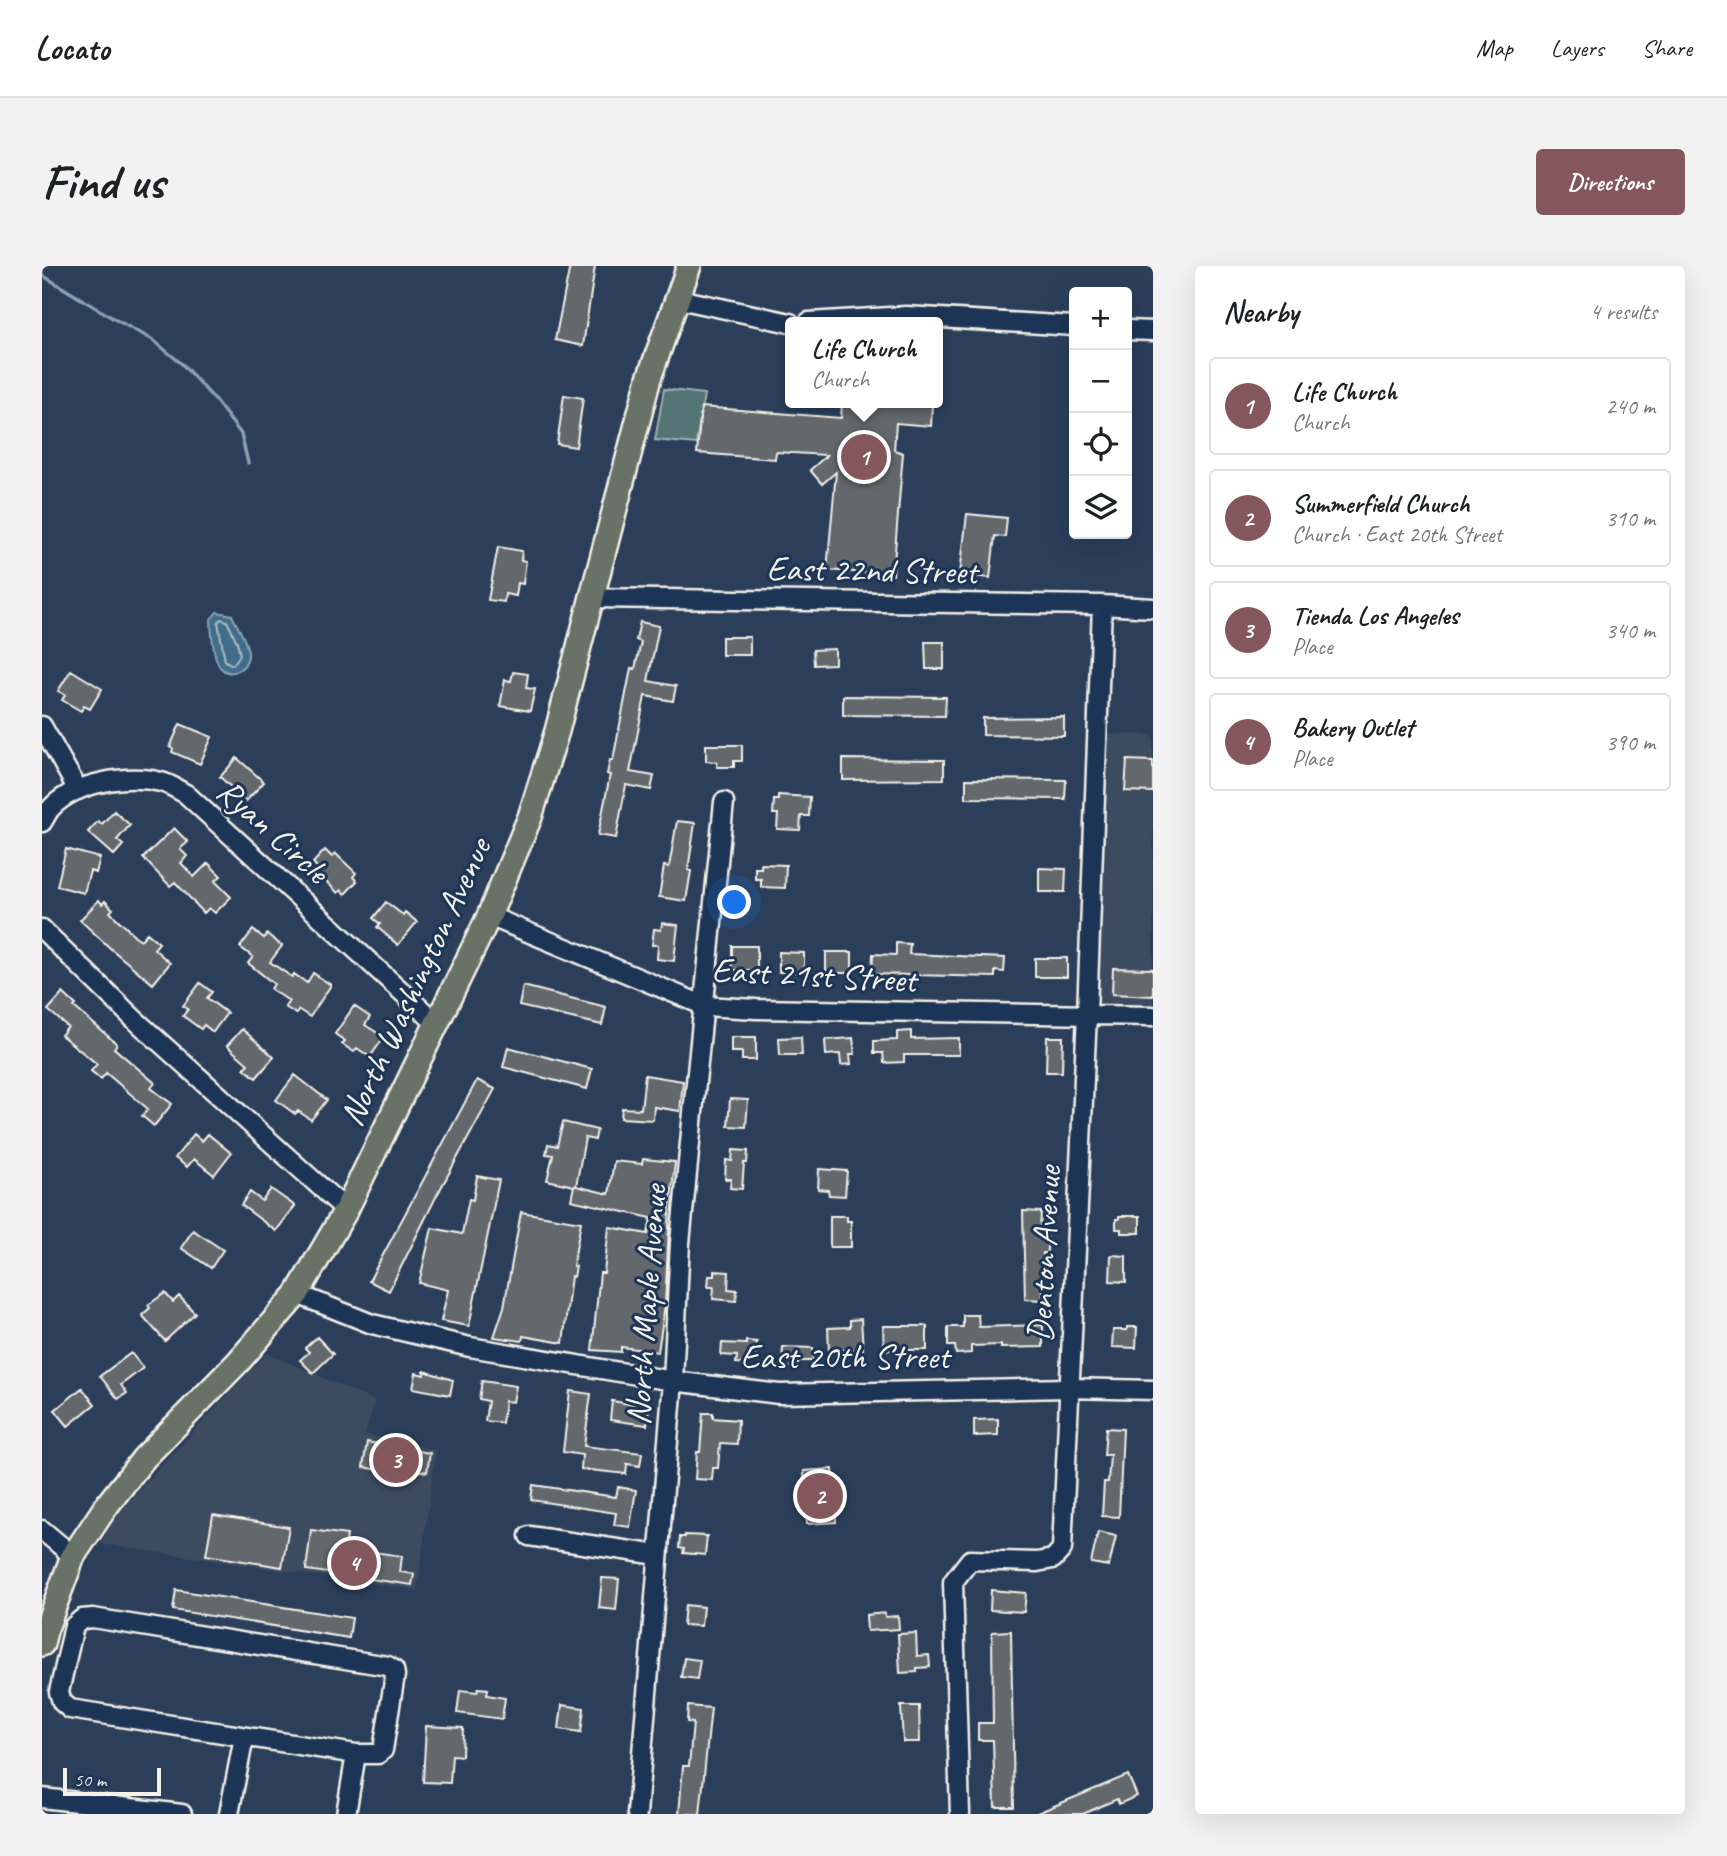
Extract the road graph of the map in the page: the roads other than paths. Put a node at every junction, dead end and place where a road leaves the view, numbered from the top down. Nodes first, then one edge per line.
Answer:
1 (689, 266) edge
2 (679, 299) junction
3 (890, 317) edge
4 (923, 317) edge
5 (943, 318) edge
6 (785, 322) edge
7 (1069, 326) edge
8 (1132, 330) edge
9 (1153, 331) edge
10 (591, 598) junction
11 (1102, 605) junction
12 (1153, 608) edge
13 (42, 726) edge
14 (78, 790) junction
15 (724, 802) dead end
16 (42, 822) edge
17 (489, 916) junction
18 (42, 929) edge
19 (705, 1006) junction
20 (1087, 1014) junction
21 (1153, 1016) edge
22 (436, 1023) junction
23 (346, 1210) junction
24 (297, 1294) junction
25 (673, 1381) junction
26 (1069, 1388) junction
27 (1153, 1390) edge
28 (42, 1530) edge
29 (529, 1536) dead end
30 (658, 1555) junction
31 (73, 1556) junction
32 (42, 1644) edge
33 (244, 1737) junction
34 (356, 1755) junction
35 (42, 1798) edge
36 (182, 1814) edge
37 (229, 1814) edge
38 (346, 1814) edge
39 (637, 1814) edge
40 (961, 1814) edge

1 - 2 main road, North Washington Avenue
2 - 6 street
2 - 10 main road, North Washington Avenue
3 - 4 street
5 - 7 street
8 - 9 street
10 - 11 street, East 22nd Street
10 - 17 main road, North Washington Avenue
11 - 12 street, East 22nd Street
11 - 20 street, Denton Avenue
13 - 14 street
14 - 16 street, Ryan Circle
14 - 22 street, Ryan Circle
15 - 19 street, North Maple Avenue
17 - 19 street, East 21st Street
17 - 22 main road, North Washington Avenue
18 - 23 street
19 - 20 street, East 21st Street
19 - 25 street, North Maple Avenue
20 - 21 street, East 21st Street
20 - 26 street, Denton Avenue
22 - 23 main road, North Washington Avenue
23 - 24 main road, North Washington Avenue
24 - 25 street, East 20th Street
24 - 31 main road, North Washington Avenue
25 - 26 street, East 20th Street
25 - 30 street, North Maple Avenue
26 - 27 street, East 20th Street
26 - 40 street, Denton Avenue
28 - 31 street
29 - 30 street
30 - 39 street, North Maple Avenue
31 - 32 main road, North Washington Avenue
33 - 34 street
33 - 34 street
33 - 37 street
34 - 38 street
35 - 36 street

